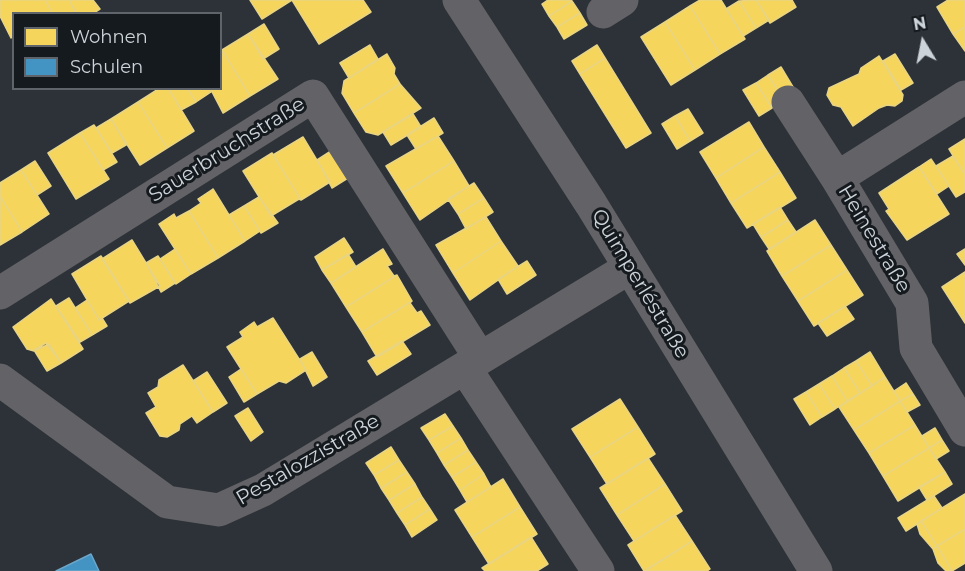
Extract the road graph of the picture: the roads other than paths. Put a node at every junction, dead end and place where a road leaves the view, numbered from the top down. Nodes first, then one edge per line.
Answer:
1 (459, 0) edge
2 (965, 97) edge
3 (788, 102) dead end
4 (837, 178) junction
5 (629, 268) junction
6 (0, 293) edge
7 (472, 363) junction
8 (0, 380) edge
9 (965, 430) edge
10 (598, 571) edge
11 (816, 571) edge

1 - 5 street, Quimperléstraße
2 - 4 street, Heinestraße
3 - 4 street, Heinestraße
4 - 9 street, Heinestraße
5 - 7 street, Pestalozzistraße
5 - 11 street, Quimperléstraße
6 - 7 street, Sauerbruchstraße
7 - 8 street, Pestalozzistraße
7 - 10 street

